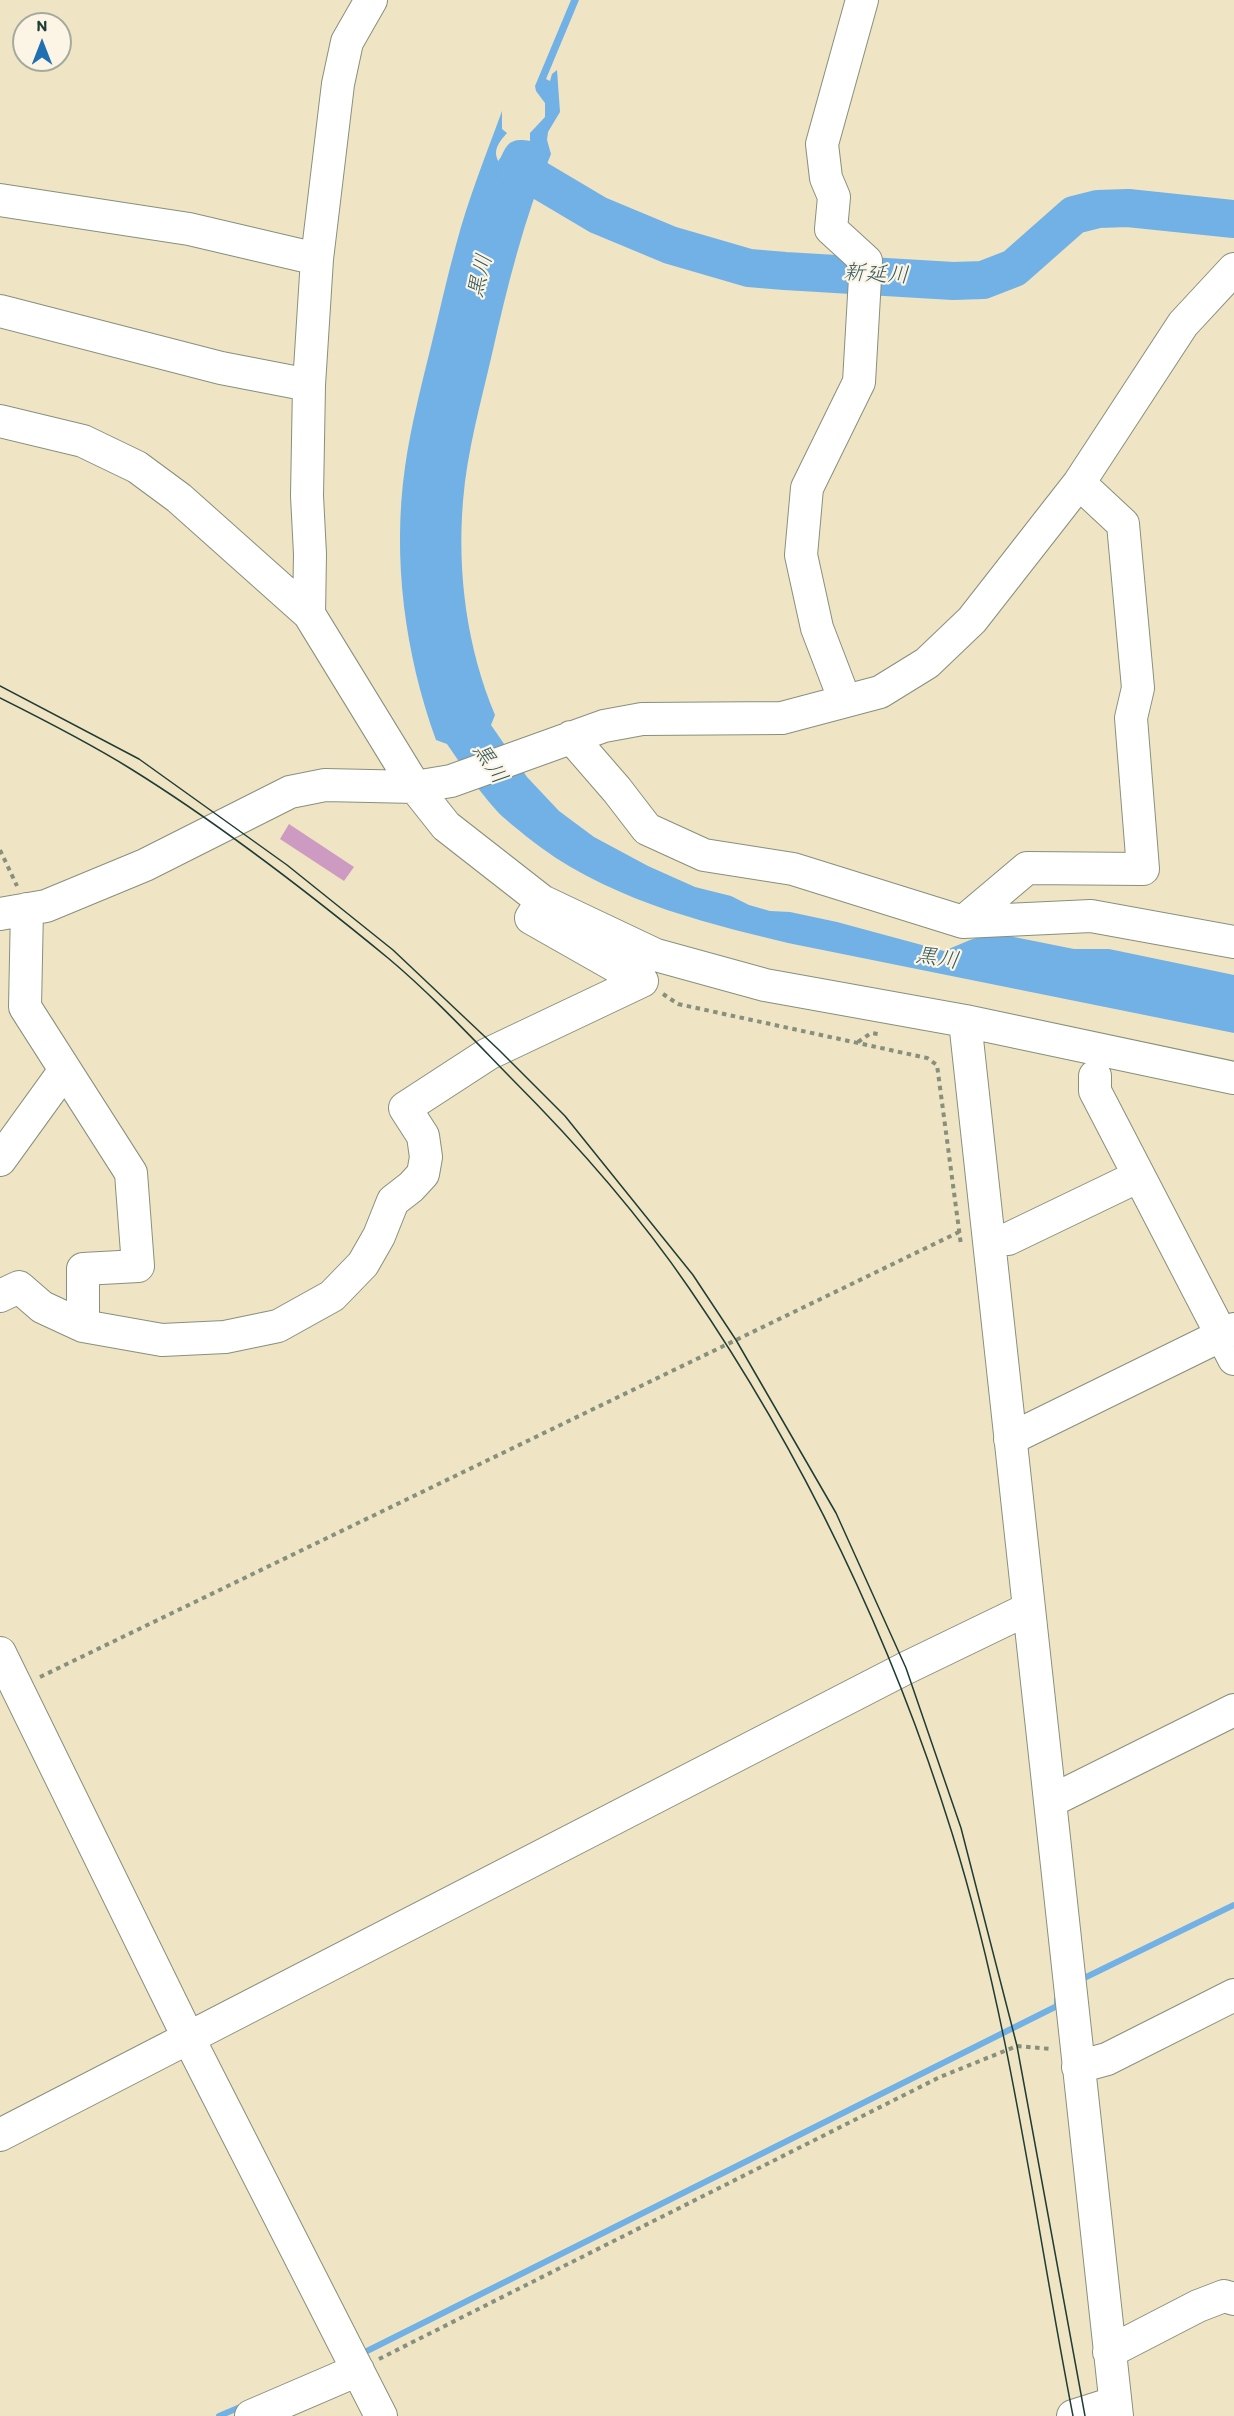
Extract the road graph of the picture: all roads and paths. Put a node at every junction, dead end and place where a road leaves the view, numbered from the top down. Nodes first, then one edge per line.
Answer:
1 (371, 0) edge
2 (862, 0) edge
3 (0, 200) edge
4 (317, 259) junction
5 (1234, 269) edge
6 (0, 311) edge
7 (309, 385) junction
8 (0, 421) edge
9 (1079, 483) junction
10 (309, 614) junction
11 (845, 701) junction
12 (559, 740) junction
13 (415, 787) junction
14 (0, 850) edge
15 (542, 901) junction
16 (13, 911) edge
17 (963, 922) junction
18 (1234, 942) edge
19 (642, 981) junction
20 (965, 1021) junction
21 (65, 1070) junction
22 (1095, 1076) dead end
23 (1234, 1078) edge
24 (0, 1160) edge
25 (1139, 1176) junction
26 (970, 1242) junction
27 (0, 1296) edge
28 (83, 1326) junction
29 (1230, 1341) edge
30 (1010, 1439) junction
31 (1028, 1609) junction
32 (0, 1653) edge
33 (9, 1692) edge
34 (1234, 1710) edge
35 (1051, 1801) junction
36 (1234, 1995) edge
37 (189, 2039) junction
38 (1077, 2059) junction
39 (0, 2134) edge
40 (1234, 2299) edge
41 (1109, 2352) junction
42 (358, 2370) junction
43 (1116, 2410) edge
44 (251, 2416) edge
45 (381, 2416) edge
46 (1073, 2416) edge

1 - 4 street
2 - 11 street
3 - 4 street
4 - 7 street
5 - 9 street
6 - 7 street
7 - 10 street
8 - 10 street
9 - 11 street
9 - 17 street
10 - 13 street
11 - 12 street
12 - 13 street
12 - 17 street
13 - 15 street
13 - 16 street
14 - 16 path
15 - 19 street
15 - 20 street
16 - 21 street
17 - 18 street
19 - 26 path
19 - 28 street
20 - 23 street
20 - 26 street
21 - 24 street
21 - 28 street
22 - 25 street
25 - 26 street
25 - 29 street
26 - 30 street
26 - 33 path
27 - 28 street
29 - 30 street
30 - 31 street
31 - 35 street
31 - 37 street
32 - 33 street
33 - 37 street
34 - 35 street
35 - 38 street
36 - 38 street
37 - 39 street
37 - 42 street
38 - 41 street
38 - 42 path
40 - 41 street
41 - 43 street
42 - 44 street
42 - 45 street
43 - 46 street

